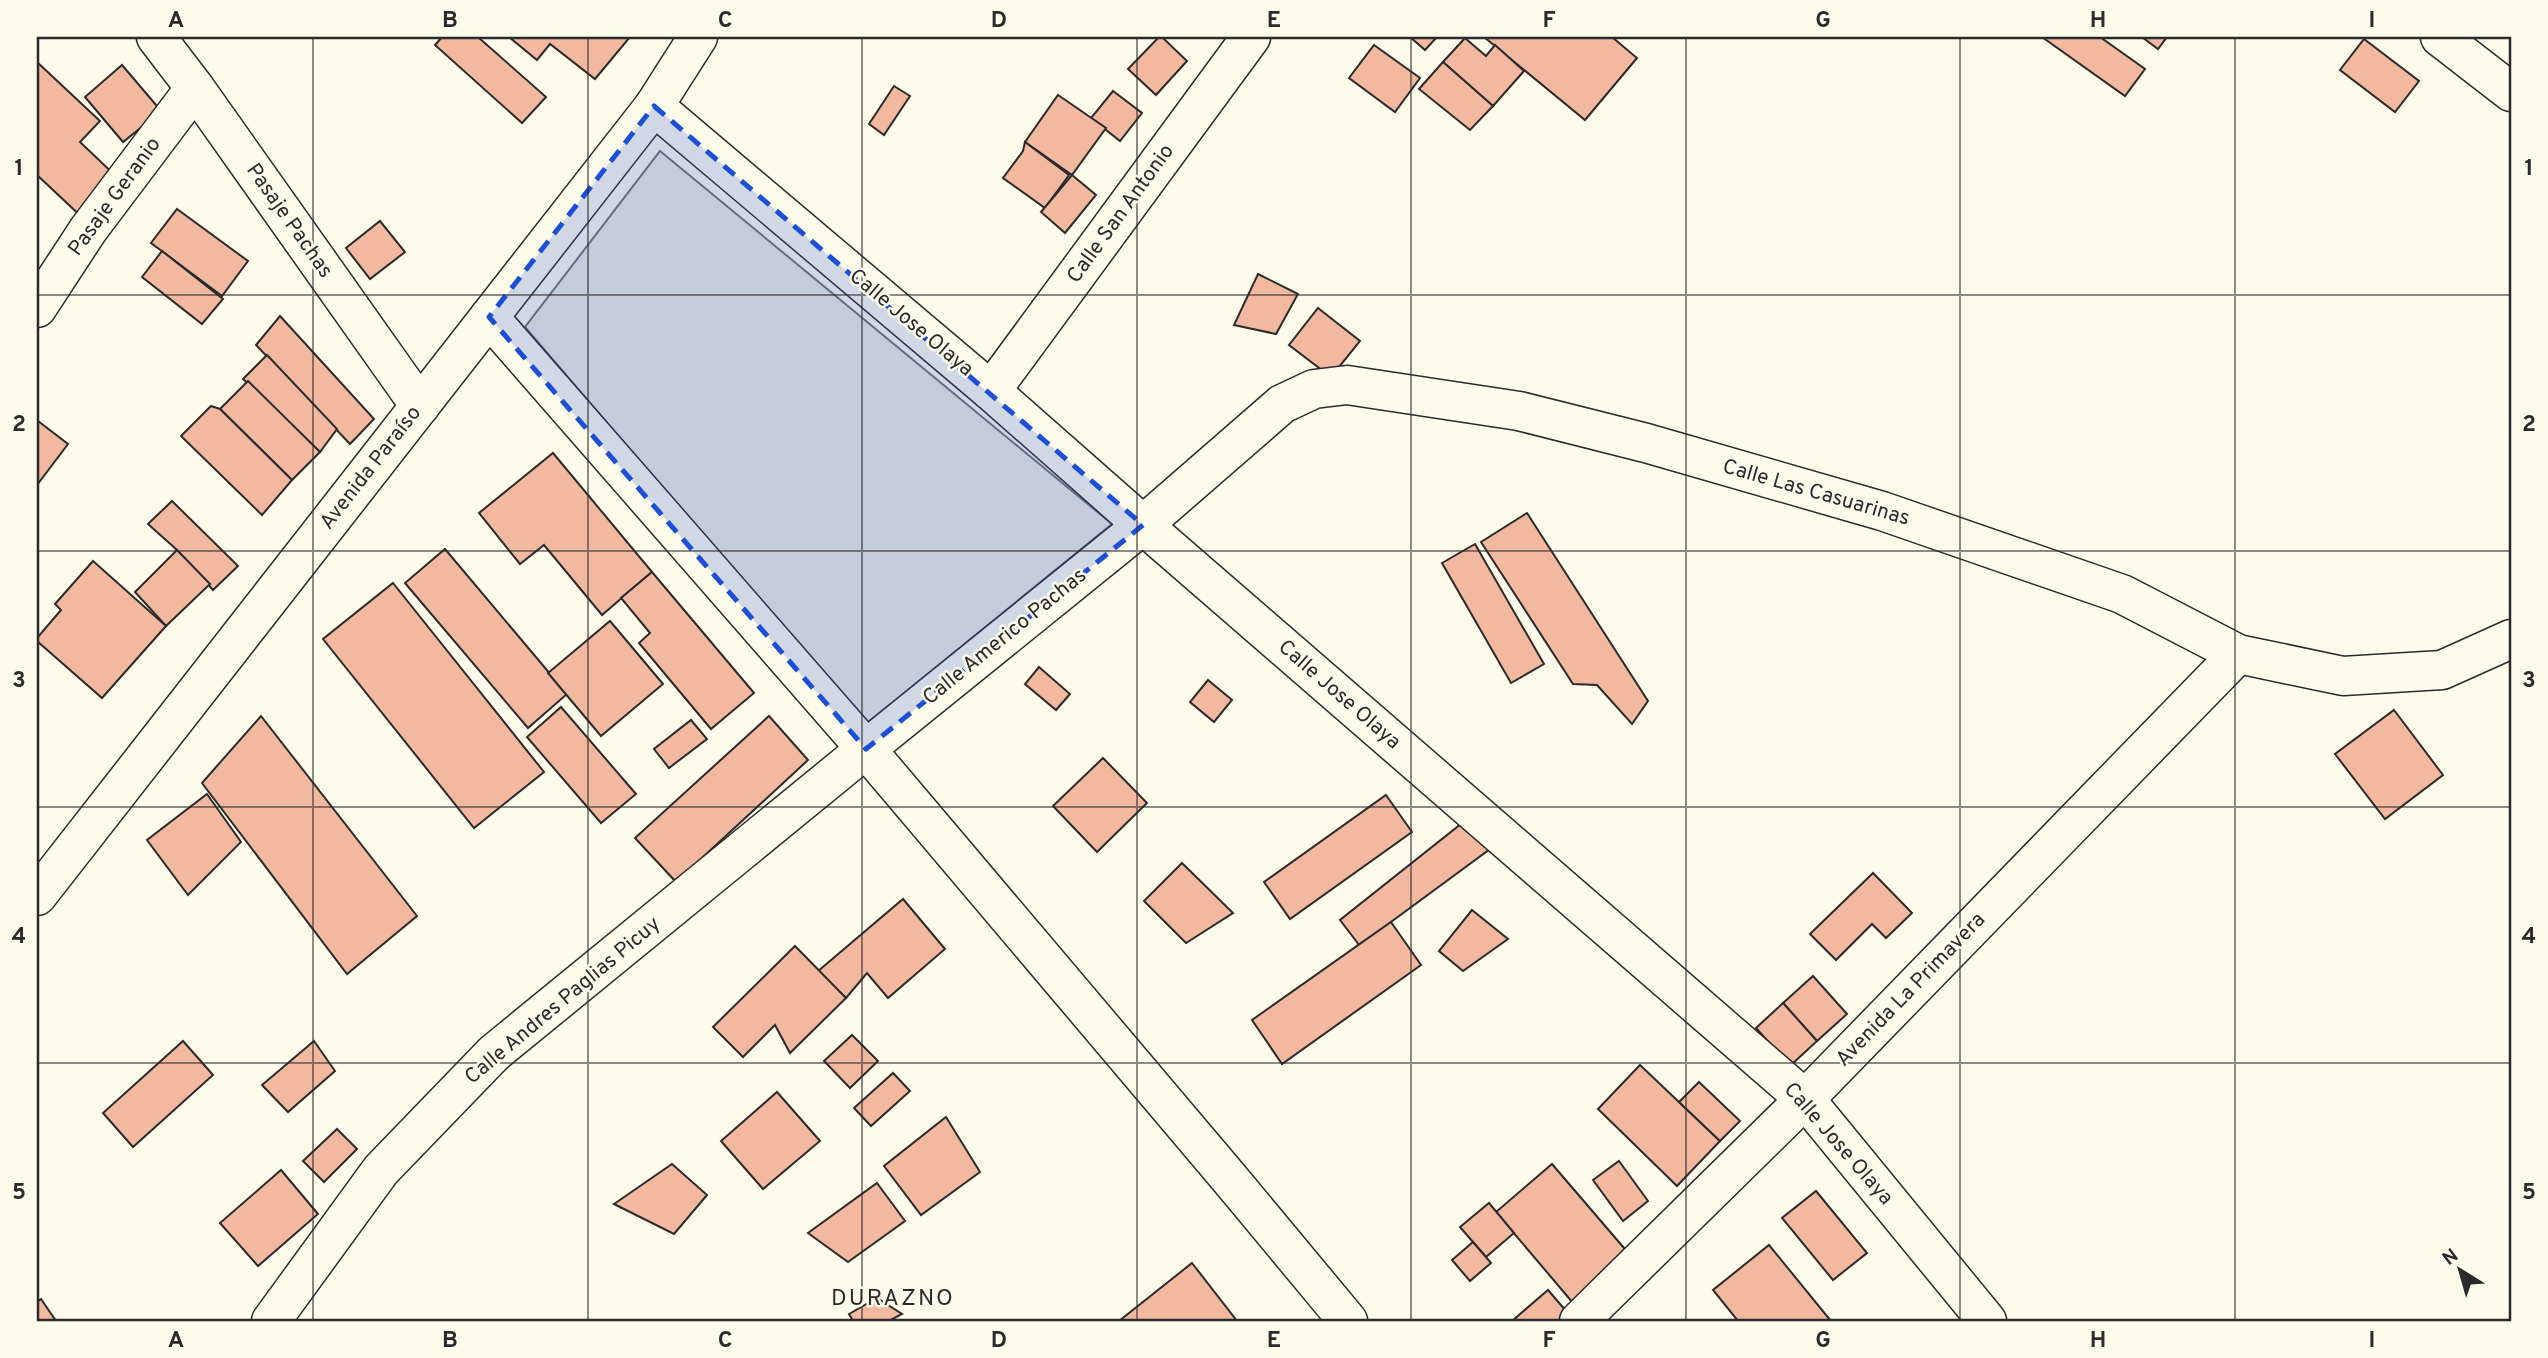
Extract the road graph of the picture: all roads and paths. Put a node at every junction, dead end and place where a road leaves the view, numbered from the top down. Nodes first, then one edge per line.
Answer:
1 (156, 37) edge
2 (698, 37) edge
3 (1251, 37) edge
4 (2440, 37) edge
5 (195, 88) junction
6 (2511, 92) edge
7 (653, 106) junction
8 (37, 308) edge
9 (489, 317) junction
10 (991, 391) junction
11 (419, 406) junction
12 (1143, 525) junction
13 (2511, 639) edge
14 (2238, 654) junction
15 (866, 749) junction
16 (37, 896) edge
17 (1805, 1099) junction
18 (271, 1321) edge
19 (1348, 1321) edge
20 (1579, 1321) edge
21 (1987, 1321) edge

1 - 5 street, Pasaje Pachas
2 - 7 street, Avenida Paraíso
3 - 10 street, Calle San Antonio
4 - 6 street
5 - 8 street, Pasaje Geranio
5 - 11 street, Pasaje Pachas
7 - 9 street, Avenida Paraíso
7 - 10 street, Calle Jose Olaya
9 - 11 street, Avenida Paraíso
9 - 15 street
10 - 12 street, Calle Jose Olaya
11 - 16 street, Avenida Paraíso
12 - 14 street, Calle Las Casuarinas
12 - 15 street, Calle Americo Pachas
12 - 17 street, Calle Jose Olaya
13 - 14 street, Calle Las Casuarinas
14 - 17 street, Avenida La Primavera
15 - 18 street, Calle Andres Paglias Picuy
15 - 19 street
17 - 20 street, Avenida La Primavera
17 - 21 street, Calle Jose Olaya

